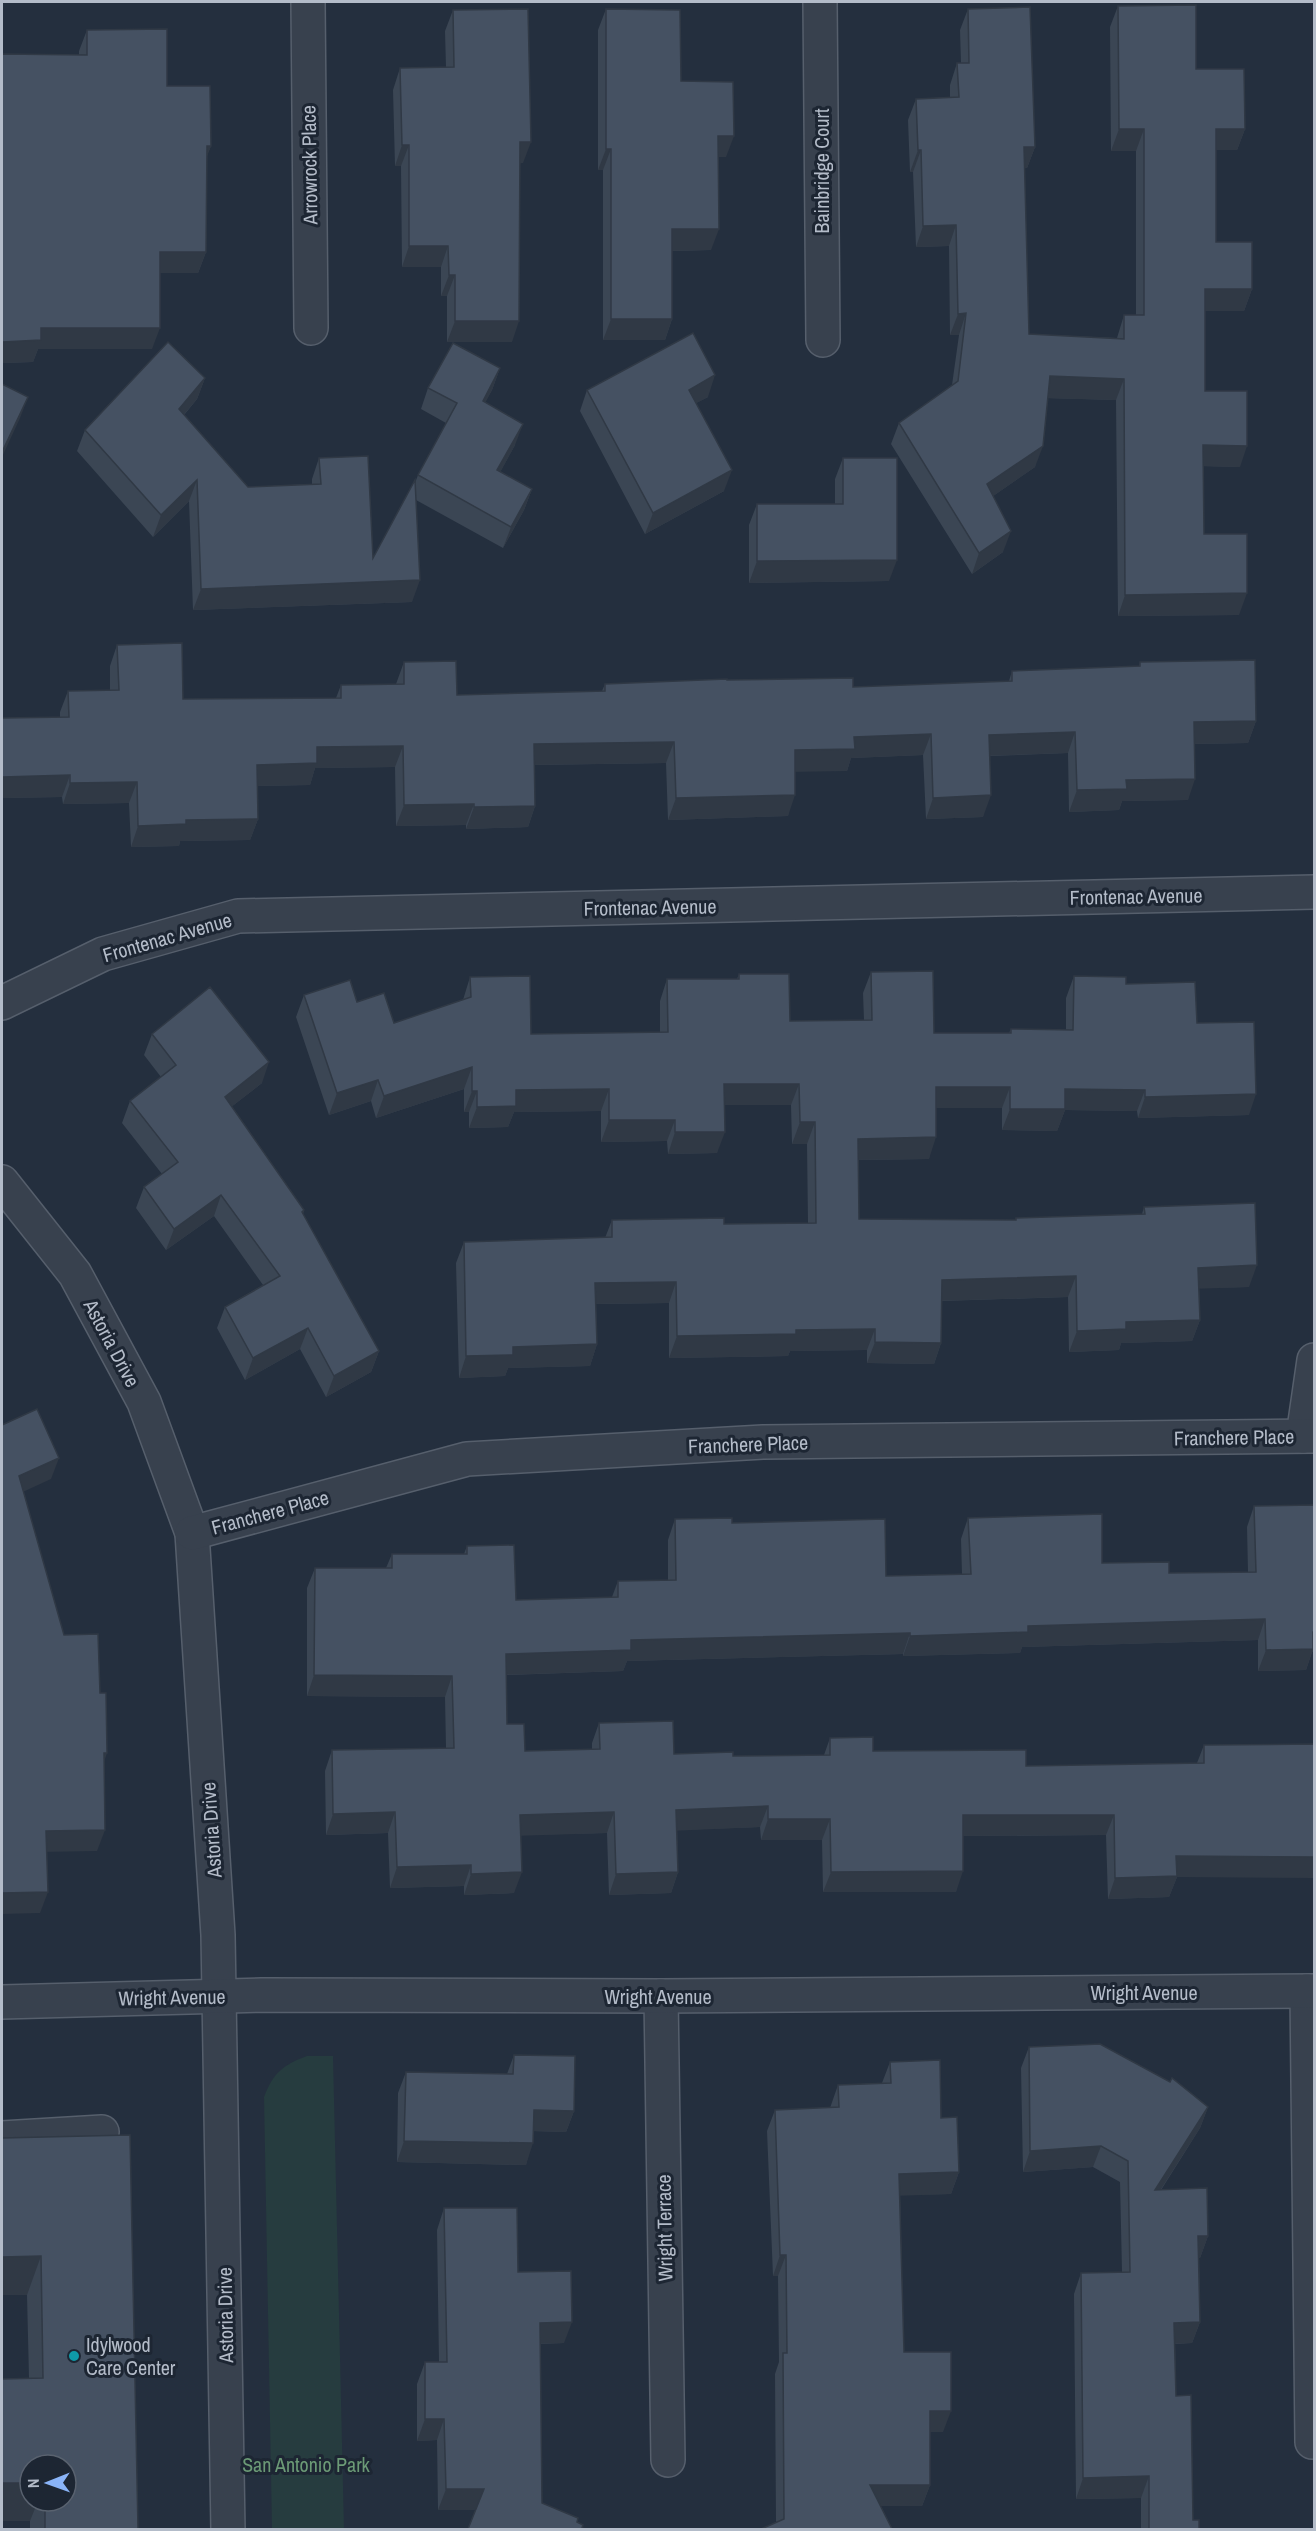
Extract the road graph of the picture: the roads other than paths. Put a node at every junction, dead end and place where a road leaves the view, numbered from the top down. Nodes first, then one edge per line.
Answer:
1 (308, 2) edge
2 (820, 2) edge
3 (311, 328) dead end
4 (823, 340) dead end
5 (1314, 892) edge
6 (2, 1003) edge
7 (2, 1182) edge
8 (1314, 1360) edge
9 (1309, 1436) edge
10 (192, 1533) junction
11 (1311, 1991) edge
12 (219, 1996) junction
13 (661, 1996) junction
14 (2, 2002) edge
15 (102, 2132) dead end
16 (2, 2138) edge
17 (1311, 2442) dead end
18 (668, 2460) dead end
19 (228, 2529) edge

1 - 3 street, Arrowrock Place
2 - 4 street, Bainbridge Court
5 - 6 street, Frontenac Avenue
7 - 10 street, Astoria Drive
8 - 9 street
9 - 10 street, Franchere Place
10 - 12 street, Astoria Drive
11 - 13 street, Wright Avenue
11 - 17 street
12 - 13 street, Wright Avenue
12 - 14 street, Wright Avenue
12 - 19 street, Astoria Drive
13 - 18 street, Wright Terrace
15 - 16 street

